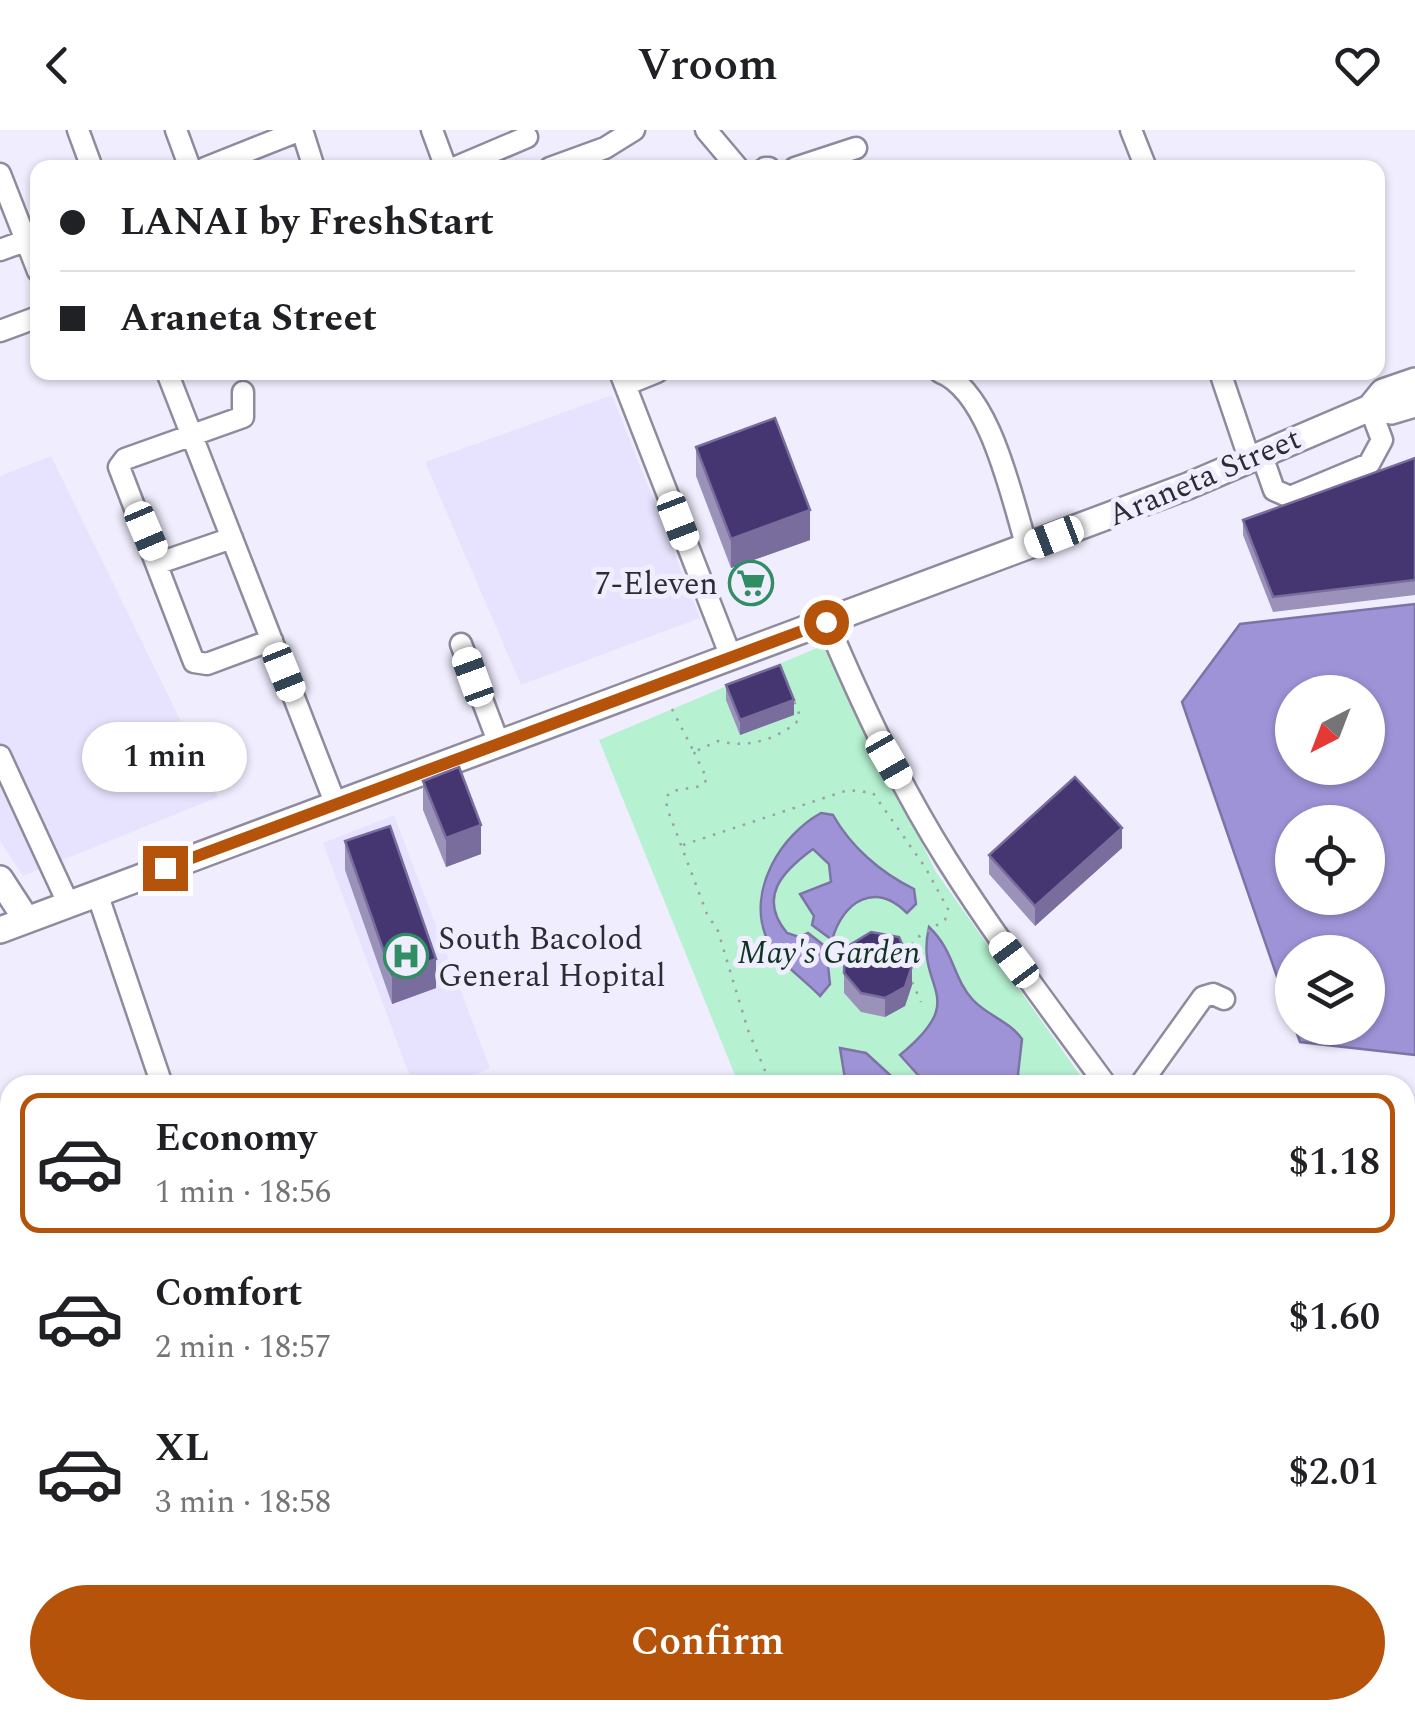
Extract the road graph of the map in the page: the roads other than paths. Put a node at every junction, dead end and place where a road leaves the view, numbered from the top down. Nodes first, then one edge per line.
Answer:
1 (78, 130) edge
2 (176, 130) edge
3 (302, 130) edge
4 (432, 130) edge
5 (634, 130) edge
6 (706, 130) edge
7 (1131, 130) edge
8 (526, 133) edge
9 (856, 148) dead end
10 (89, 160) edge
11 (187, 160) edge
12 (225, 160) edge
13 (311, 160) edge
14 (446, 160) edge
15 (467, 160) edge
16 (537, 160) edge
17 (572, 160) edge
18 (731, 160) edge
19 (819, 160) edge
20 (1143, 160) edge
21 (0, 174) edge
22 (25, 240) junction
23 (0, 250) edge
24 (30, 252) edge
25 (30, 319) edge
26 (0, 331) edge
27 (170, 380) edge
28 (622, 380) edge
29 (955, 380) edge
30 (1223, 380) edge
31 (1415, 381) edge
32 (243, 392) dead end
33 (1415, 404) edge
34 (1370, 408) junction
35 (192, 435) junction
36 (1255, 455) junction
37 (232, 538) junction
38 (1027, 548) junction
39 (159, 563) junction
40 (826, 622) junction
41 (272, 640) junction
42 (461, 644) dead end
43 (731, 657) junction
44 (498, 744) junction
45 (0, 756) edge
46 (336, 804) junction
47 (0, 879) edge
48 (97, 893) junction
49 (68, 903) junction
50 (26, 920) junction
51 (0, 930) edge
52 (1224, 998) dead end
53 (159, 1075) edge
54 (1099, 1075) edge
55 (1147, 1075) edge

1 - 10 street
2 - 11 street
3 - 12 street
3 - 13 street
4 - 14 street
5 - 17 street
6 - 18 street
7 - 20 street
8 - 15 street
8 - 16 street
9 - 19 street
21 - 22 street
22 - 23 street
22 - 24 street
25 - 26 street
27 - 35 street
28 - 43 street
29 - 38 street
30 - 36 street
31 - 34 main road, Araneta Street
32 - 35 street
33 - 34 main road, Araneta Street
34 - 36 main road, Araneta Street
34 - 36 street
35 - 37 street
35 - 39 street
36 - 38 main road, Araneta Street
37 - 39 street
37 - 41 street
38 - 40 main road, Araneta Street
39 - 41 street
40 - 43 main road, Araneta Street
40 - 54 street
41 - 46 street
42 - 44 street
43 - 44 main road, Araneta Street
44 - 46 main road, Araneta Street
45 - 49 street
46 - 48 main road, Araneta Street
47 - 50 main road
48 - 49 main road, Araneta Street
48 - 53 street
49 - 50 main road, Araneta Street
50 - 51 main road, Araneta Street
52 - 55 street

